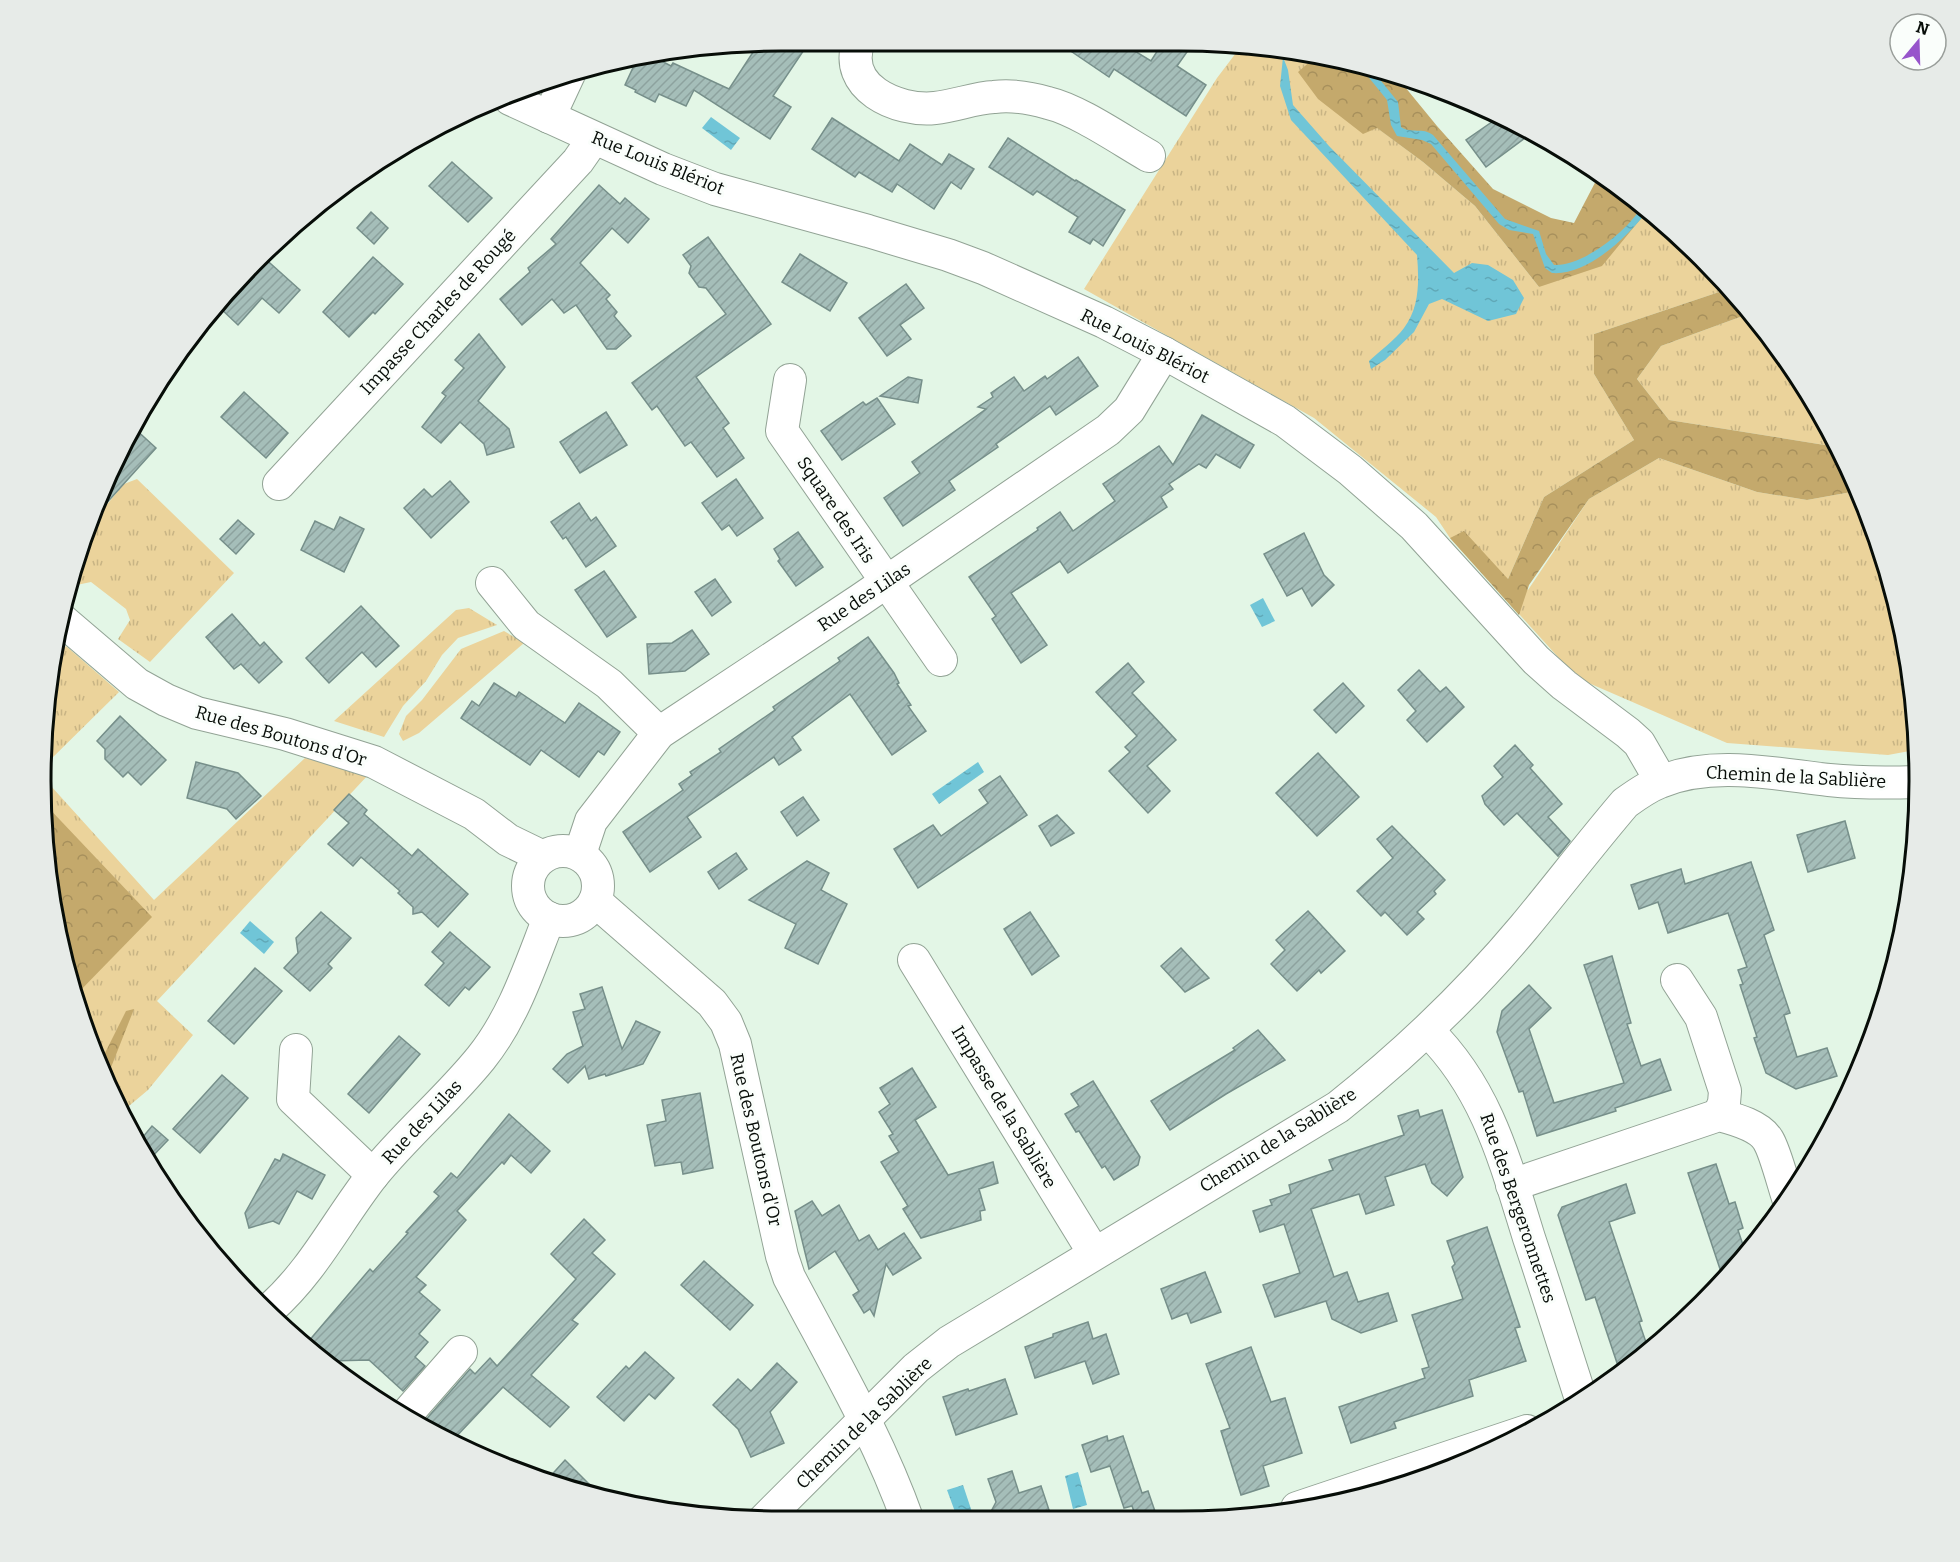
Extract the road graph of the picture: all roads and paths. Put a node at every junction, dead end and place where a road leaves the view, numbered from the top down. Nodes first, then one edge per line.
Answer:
1 (856, 51) edge
2 (564, 84) edge
3 (516, 102) edge
4 (549, 117) junction
5 (594, 138) junction
6 (1149, 156) dead end
7 (1164, 353) junction
8 (790, 380) dead end
9 (279, 484) dead end
10 (886, 582) junction
11 (492, 583) dead end
12 (68, 625) edge
13 (941, 660) dead end
14 (658, 733) junction
15 (1661, 781) junction
16 (1909, 782) edge
17 (580, 854) junction
18 (542, 856) junction
19 (595, 901) junction
20 (549, 918) junction
21 (914, 960) dead end
22 (1677, 980) dead end
23 (1428, 1031) junction
24 (296, 1050) dead end
25 (1719, 1115) junction
26 (373, 1175) junction
27 (1512, 1185) junction
28 (1785, 1189) edge
29 (1094, 1253) junction
30 (274, 1305) edge
31 (461, 1352) dead end
32 (1579, 1392) edge
33 (411, 1410) edge
34 (863, 1420) junction
35 (1467, 1451) edge
36 (1350, 1490) edge
37 (773, 1511) edge
38 (904, 1511) edge

1 - 6 street
2 - 4 street
3 - 4 street, Rue Louis Blériot
4 - 5 street, Rue Louis Blériot
5 - 7 street, Rue Louis Blériot
5 - 9 street, Impasse Charles de Rougé
7 - 10 street, Rue des Lilas
7 - 15 street, Rue Louis Blériot
8 - 10 street, Square des Iris
10 - 13 street, Square des Iris
10 - 14 street, Rue des Lilas
11 - 14 street
12 - 18 street, Rue des Boutons d'Or
14 - 17 street, Rue des Lilas
15 - 16 street, Chemin de la Sablière
15 - 23 street, Chemin de la Sablière
17 - 18 street
17 - 19 street
18 - 20 street
19 - 20 street
19 - 34 street, Rue des Boutons d'Or
20 - 26 street, Rue des Lilas
21 - 29 street, Impasse de la Sablière
22 - 25 street
23 - 27 street, Rue des Bergeronnettes
23 - 29 street, Chemin de la Sablière
24 - 26 street
25 - 27 street
25 - 28 street
26 - 30 street, Rue des Lilas
27 - 32 street, Rue des Bergeronnettes
29 - 34 street, Chemin de la Sablière
31 - 33 street
34 - 37 street, Chemin de la Sablière
34 - 38 street, Rue des Boutons d'Or
35 - 36 street

